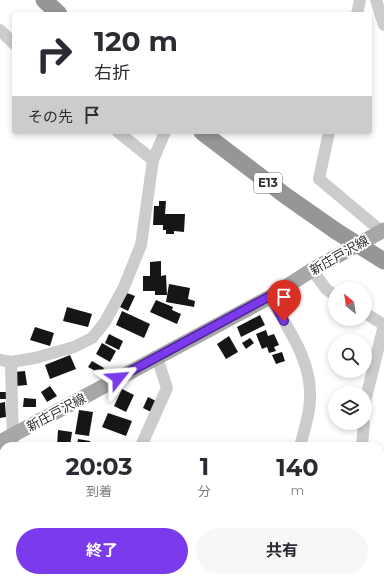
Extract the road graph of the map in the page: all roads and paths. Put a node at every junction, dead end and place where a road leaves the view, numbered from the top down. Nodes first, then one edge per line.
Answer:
1 (44, 0) edge
2 (360, 0) edge
3 (376, 0) edge
4 (57, 12) edge
5 (357, 12) edge
6 (384, 25) edge
7 (0, 30) edge
8 (12, 42) edge
9 (120, 134) edge
10 (163, 134) edge
11 (205, 134) edge
12 (329, 134) edge
13 (153, 160) junction
14 (383, 231) edge
15 (384, 261) edge
16 (312, 270) junction
17 (328, 290) edge
18 (270, 296) junction
19 (372, 317) edge
20 (157, 357) junction
21 (6, 361) edge
22 (369, 386) edge
23 (363, 430) edge
24 (9, 441) edge
25 (143, 442) edge
26 (301, 442) edge
27 (362, 442) edge

1 - 4 highway
2 - 5 street
3 - 6 street
7 - 8 street
9 - 13 street
10 - 13 street
11 - 15 highway, E13, bridge
12 - 14 street
13 - 21 street
14 - 16 main road, 新庄戸沢線
16 - 17 street
16 - 18 main road, 新庄戸沢線
18 - 20 main road, 新庄戸沢線
18 - 26 street
19 - 22 street
20 - 24 main road, 新庄戸沢線
20 - 25 street
21 - 24 street
23 - 27 street

